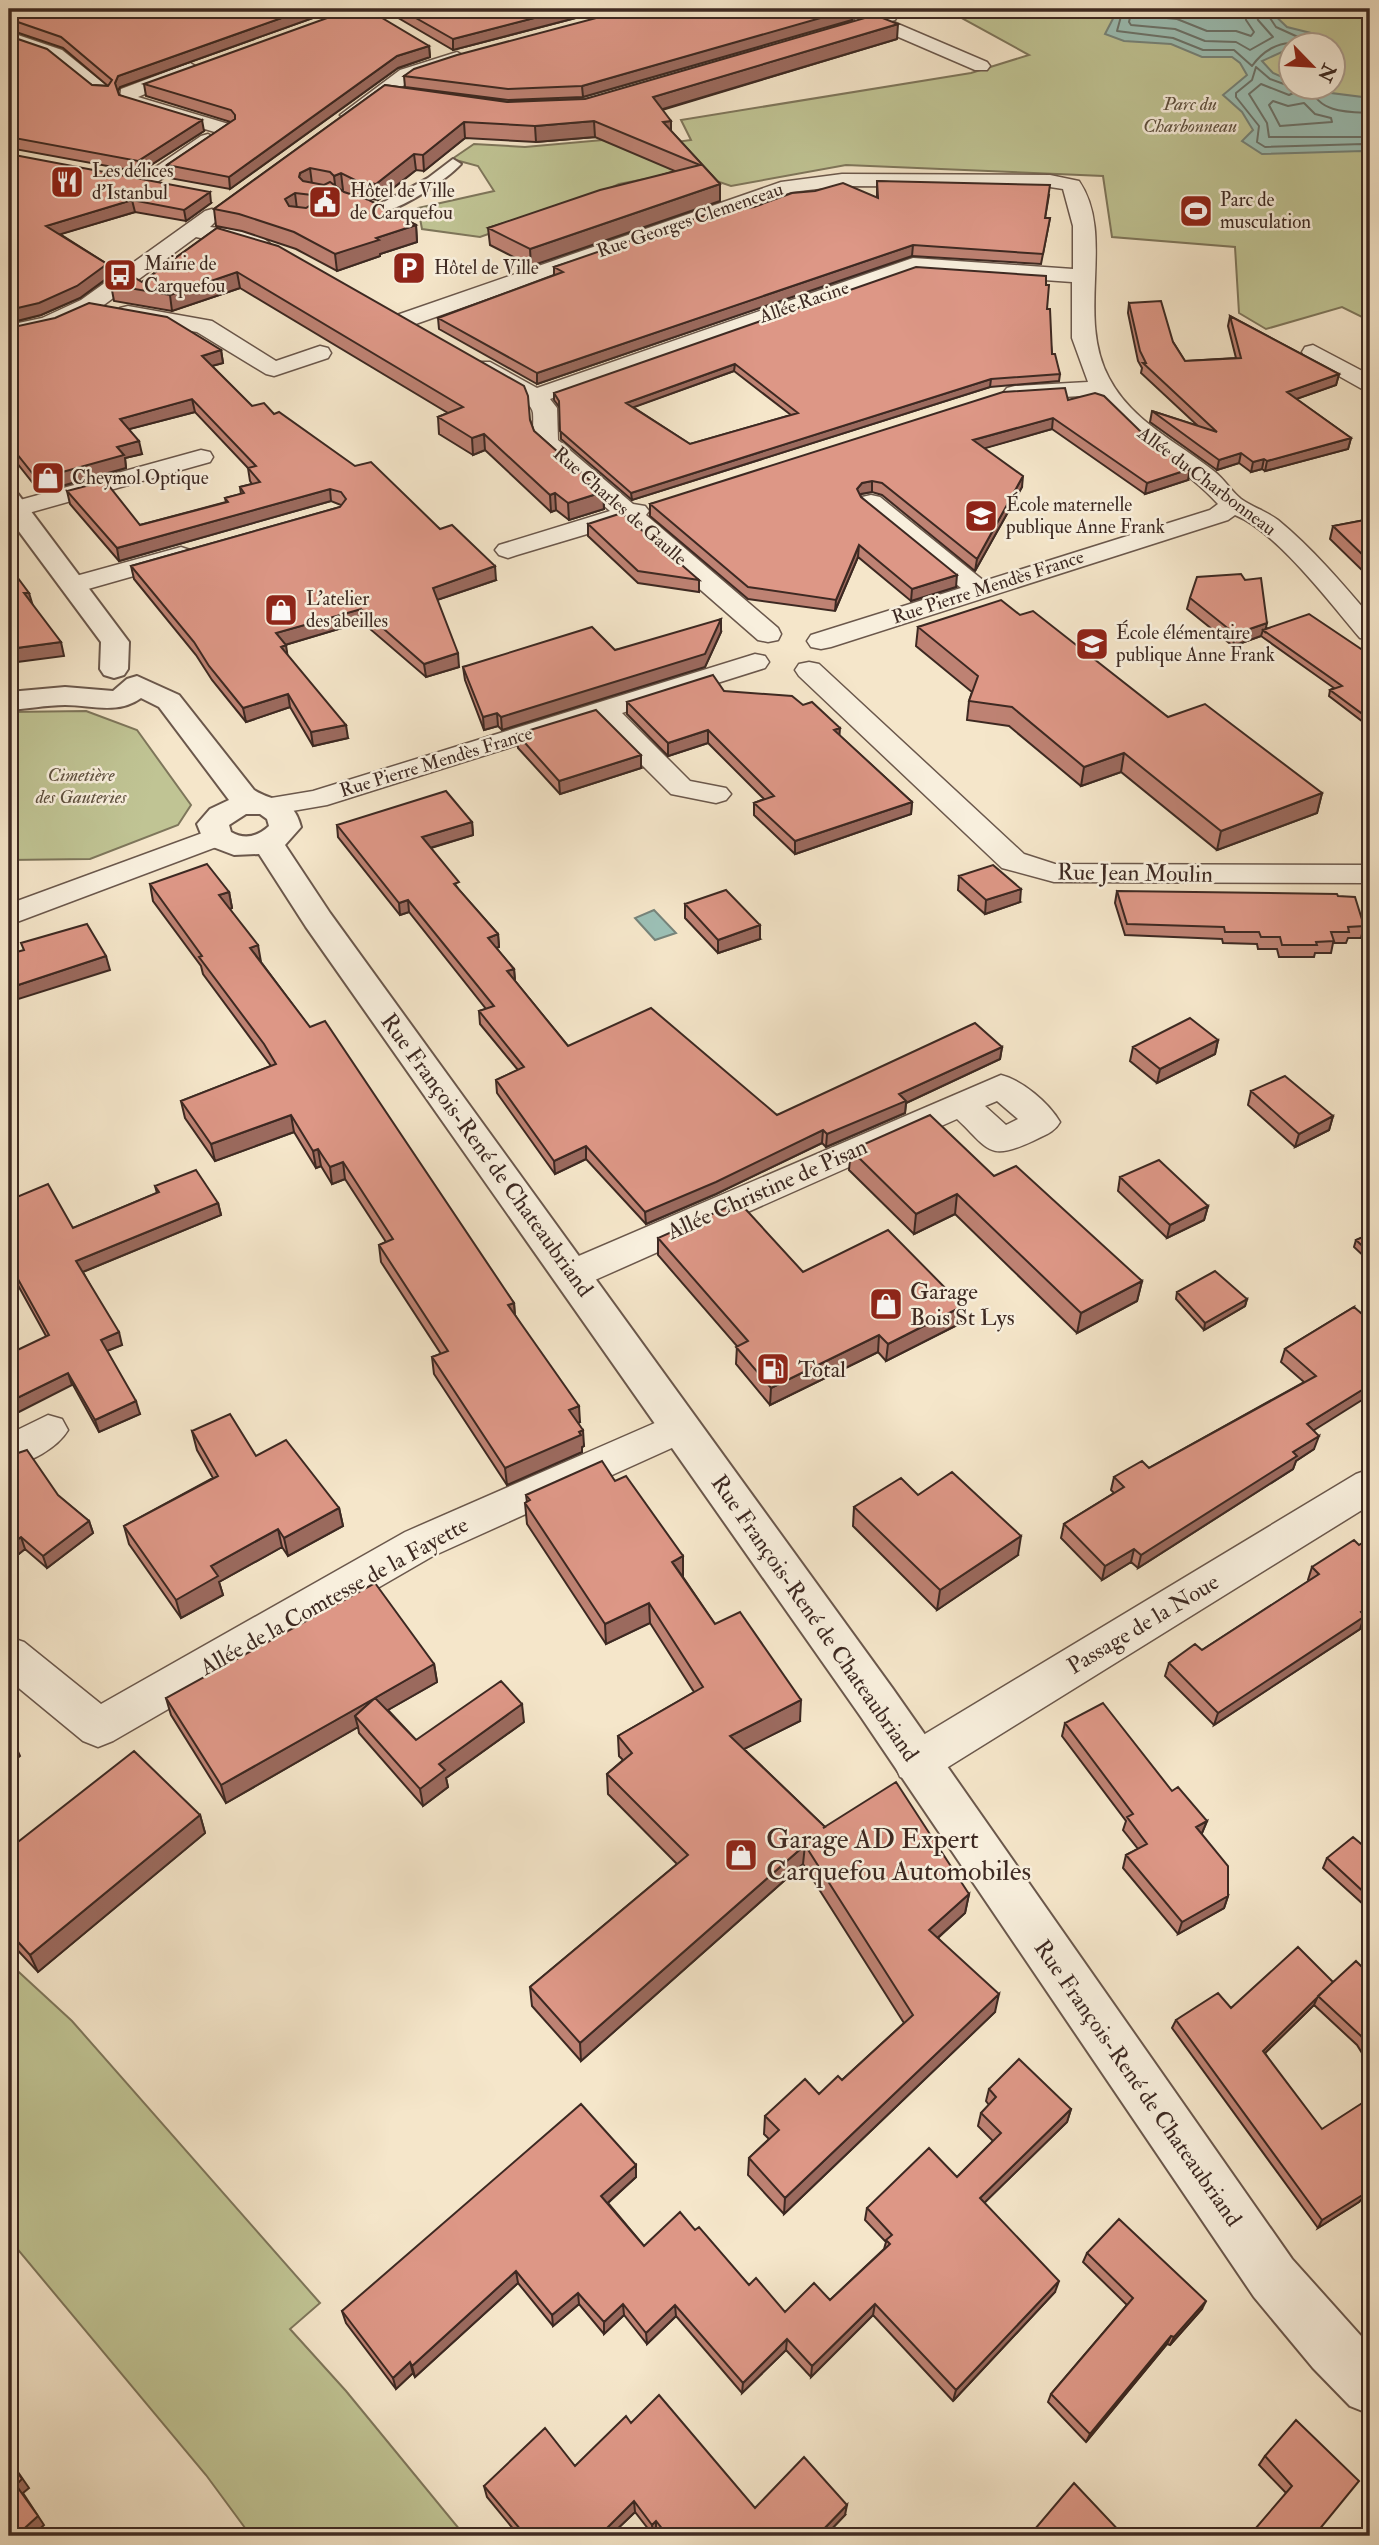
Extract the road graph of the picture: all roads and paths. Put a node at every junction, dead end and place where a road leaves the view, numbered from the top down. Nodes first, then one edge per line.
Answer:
1 (893, 9) edge
2 (849, 12) edge
3 (875, 21) junction
4 (9, 37) edge
5 (816, 38) edge
6 (430, 46) edge
7 (478, 52) edge
8 (451, 59) junction
9 (213, 60) edge
10 (981, 66) dead end
11 (103, 90) edge
12 (382, 92) junction
13 (414, 97) edge
14 (335, 126) edge
15 (453, 164) dead end
16 (1072, 185) joint
17 (178, 188) edge
18 (220, 200) dead end
19 (401, 212) dead end
20 (192, 230) junction
21 (278, 251) edge
22 (1082, 276) junction
23 (89, 305) junction
24 (382, 309) edge
25 (402, 321) junction
26 (9, 332) edge
27 (423, 333) edge
28 (1313, 352) dead end
29 (320, 353) dead end
30 (463, 357) edge
31 (1370, 384) edge
32 (1101, 388) junction
33 (535, 396) junction
34 (987, 398) edge
35 (201, 457) dead end
36 (871, 502) edge
37 (12, 505) edge
38 (655, 505) edge
39 (1233, 505) junction
40 (630, 513) junction
41 (203, 548) edge
42 (508, 550) dead end
43 (74, 585) junction
44 (978, 589) junction
45 (1370, 632) edge
46 (796, 634) junction
47 (781, 669) junction
48 (9, 684) edge
49 (109, 685) junction
50 (9, 701) edge
51 (603, 709) junction
52 (716, 794) dead end
53 (253, 820) junction
54 (1370, 874) edge
55 (9, 915) edge
56 (961, 1104) dead end
57 (573, 1274) junction
58 (680, 1427) junction
59 (48, 1430) dead end
60 (9, 1453) edge
61 (1370, 1485) edge
62 (9, 1655) edge
63 (916, 1762) junction
64 (1370, 2386) edge

1 - 3 street
2 - 3 street
3 - 5 street
3 - 10 street
4 - 11 street
6 - 8 street
7 - 8 street
8 - 12 street
9 - 17 street
12 - 13 street
12 - 14 street
15 - 19 street
16 - 22 street, Allée du Charbonneau
16 - 25 street, Rue Georges Clemenceau
18 - 20 street
20 - 21 street
20 - 23 street
22 - 32 street, Allée du Charbonneau
22 - 33 street, Allée Racine
23 - 26 street
23 - 29 street
24 - 25 street
25 - 27 street
28 - 31 street
30 - 33 street
32 - 34 street
32 - 39 street, Allée du Charbonneau
33 - 40 street, Rue Charles de Gaulle
35 - 37 street
36 - 44 street
37 - 43 street
38 - 40 street
39 - 44 street, Rue Pierre Mendès France
39 - 45 street, Allée du Charbonneau
40 - 42 street
40 - 46 street, Rue Charles de Gaulle
41 - 43 street
43 - 49 street
44 - 46 street, Rue Pierre Mendès France
46 - 47 street
46 - 47 street
47 - 51 street, Rue Pierre Mendès France
47 - 54 street, Rue Jean Moulin
48 - 49 street
49 - 50 street
49 - 53 street, Rue François-René de Chateaubriand
51 - 52 street
51 - 53 street, Rue Pierre Mendès France
53 - 55 street, Rue Pierre Mendès France
53 - 57 street, Rue François-René de Chateaubriand
56 - 57 street, Allée Christine de Pisan
57 - 58 street, Rue François-René de Chateaubriand
58 - 62 street, Allée de la Comtesse de la Fayette
58 - 63 street, Rue François-René de Chateaubriand
59 - 60 street
61 - 63 street, Passage de la Noue
63 - 64 street, Rue François-René de Chateaubriand

